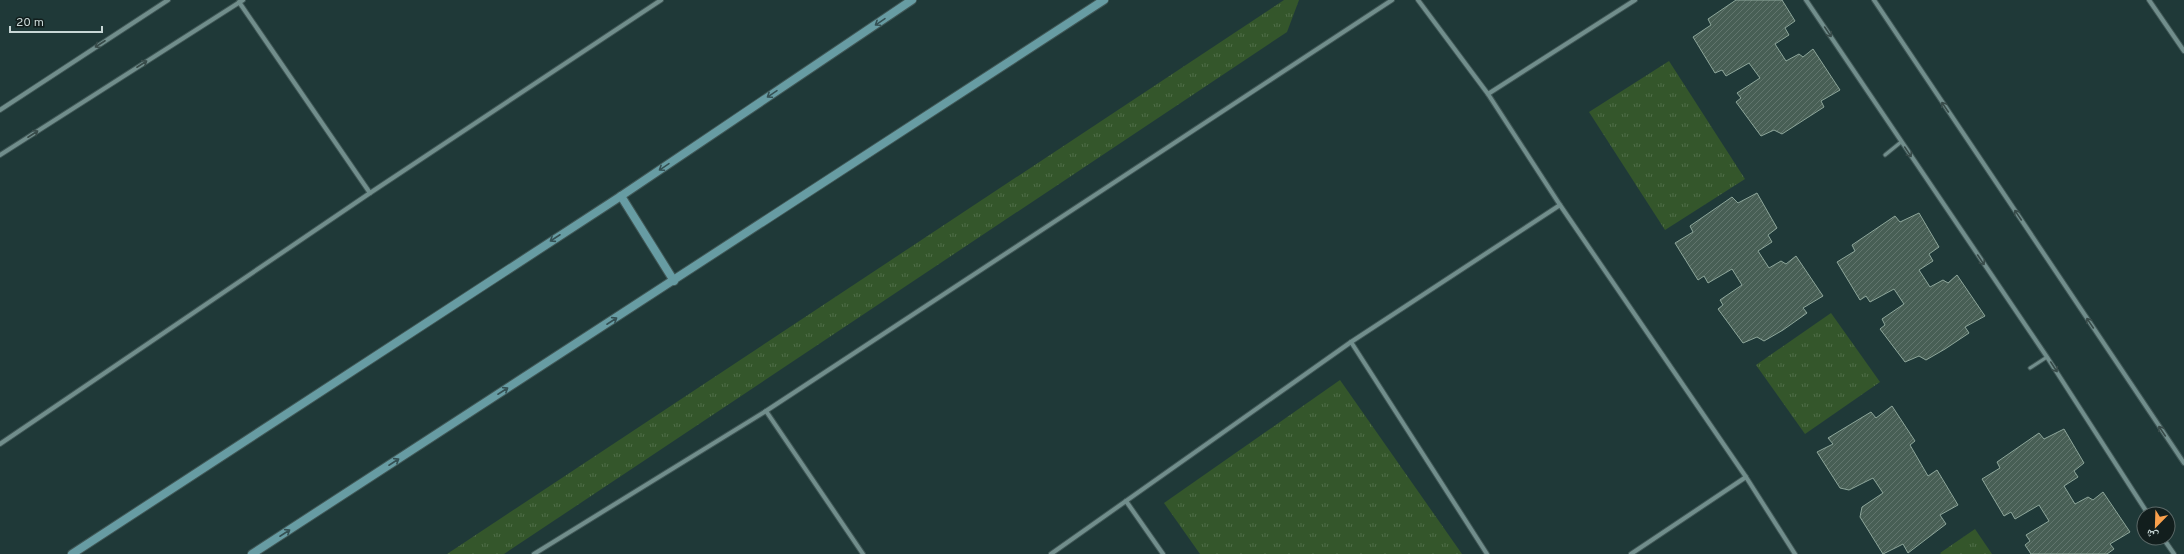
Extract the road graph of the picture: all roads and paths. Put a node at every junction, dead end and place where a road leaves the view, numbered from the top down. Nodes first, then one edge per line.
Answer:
1 (168, 0) edge
2 (661, 0) edge
3 (912, 0) edge
4 (1104, 0) edge
5 (1392, 0) edge
6 (1418, 0) edge
7 (1635, 0) edge
8 (1806, 0) edge
9 (1874, 0) edge
10 (2149, 0) edge
11 (241, 1) edge
12 (2184, 51) edge
13 (1488, 94) junction
14 (0, 110) edge
15 (1901, 142) junction
16 (0, 155) edge
17 (1885, 155) dead end
18 (370, 193) junction
19 (620, 196) junction
20 (1560, 205) junction
21 (674, 281) junction
22 (1351, 342) junction
23 (2047, 357) junction
24 (2030, 368) dead end
25 (766, 411) junction
26 (0, 444) edge
27 (2182, 457) edge
28 (2184, 463) edge
29 (1746, 477) junction
30 (1126, 501) junction
31 (2143, 506) edge
32 (72, 554) edge
33 (252, 554) edge
34 (534, 554) edge
35 (863, 554) edge
36 (1051, 554) edge
37 (1163, 554) edge
38 (1487, 554) edge
39 (1631, 554) edge
40 (1795, 554) edge

1 -> 14 street
2 - 18 street
3 -> 19 main road
4 - 21 main road
5 - 25 street
6 - 13 street
7 - 13 street
8 -> 15 street
27 -> 9 street
10 - 12 street
16 -> 11 street
11 - 18 street
13 - 20 street
15 - 17 lane
15 -> 23 street
18 - 26 street
19 - 21 main road
19 -> 32 main road
20 - 22 street
20 - 29 street
33 -> 21 main road
22 - 30 street
22 - 38 street
23 - 24 lane
23 -> 31 street
25 - 34 street
25 - 35 street
27 - 28 street
29 - 39 street
29 - 40 street
30 - 36 street
30 - 37 street

